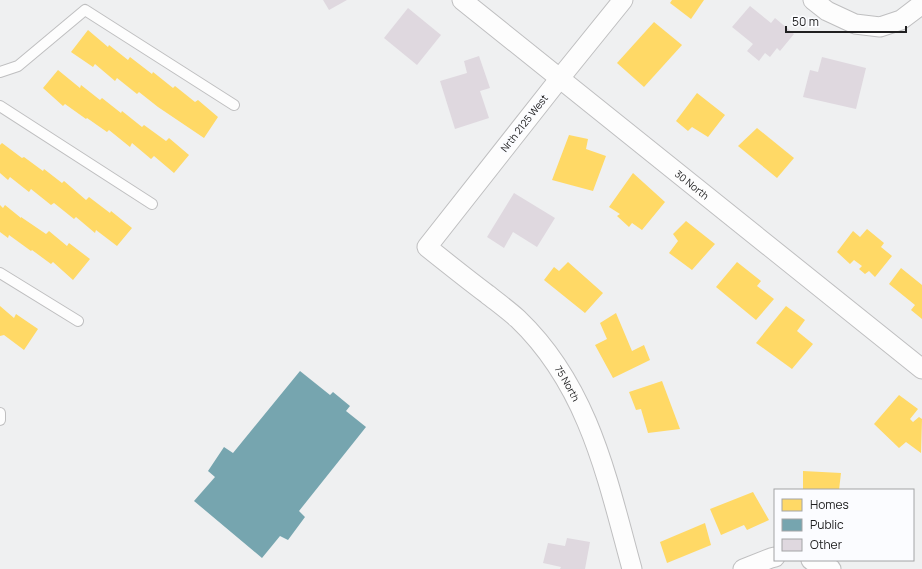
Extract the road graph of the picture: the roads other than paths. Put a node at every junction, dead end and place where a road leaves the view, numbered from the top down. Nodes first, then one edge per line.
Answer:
1 (462, 0) edge
2 (623, 0) edge
3 (813, 0) edge
4 (922, 4) edge
5 (0, 72) edge
6 (560, 78) junction
7 (234, 105) dead end
8 (0, 106) edge
9 (152, 204) dead end
10 (427, 247) joint
11 (0, 273) edge
12 (78, 321) dead end
13 (922, 369) edge
14 (0, 413) edge
15 (0, 420) edge
16 (774, 558) edge
17 (813, 561) edge
18 (632, 569) edge
19 (743, 569) edge
20 (831, 569) edge

1 - 6 street, 30 North
2 - 6 street, Nrth 2125 West
3 - 4 street
5 - 7 lane
6 - 10 street, Nrth 2125 West
6 - 13 street, 30 North
8 - 9 lane
10 - 18 street, 75 North
11 - 12 lane
14 - 15 lane
16 - 19 street
17 - 20 street

